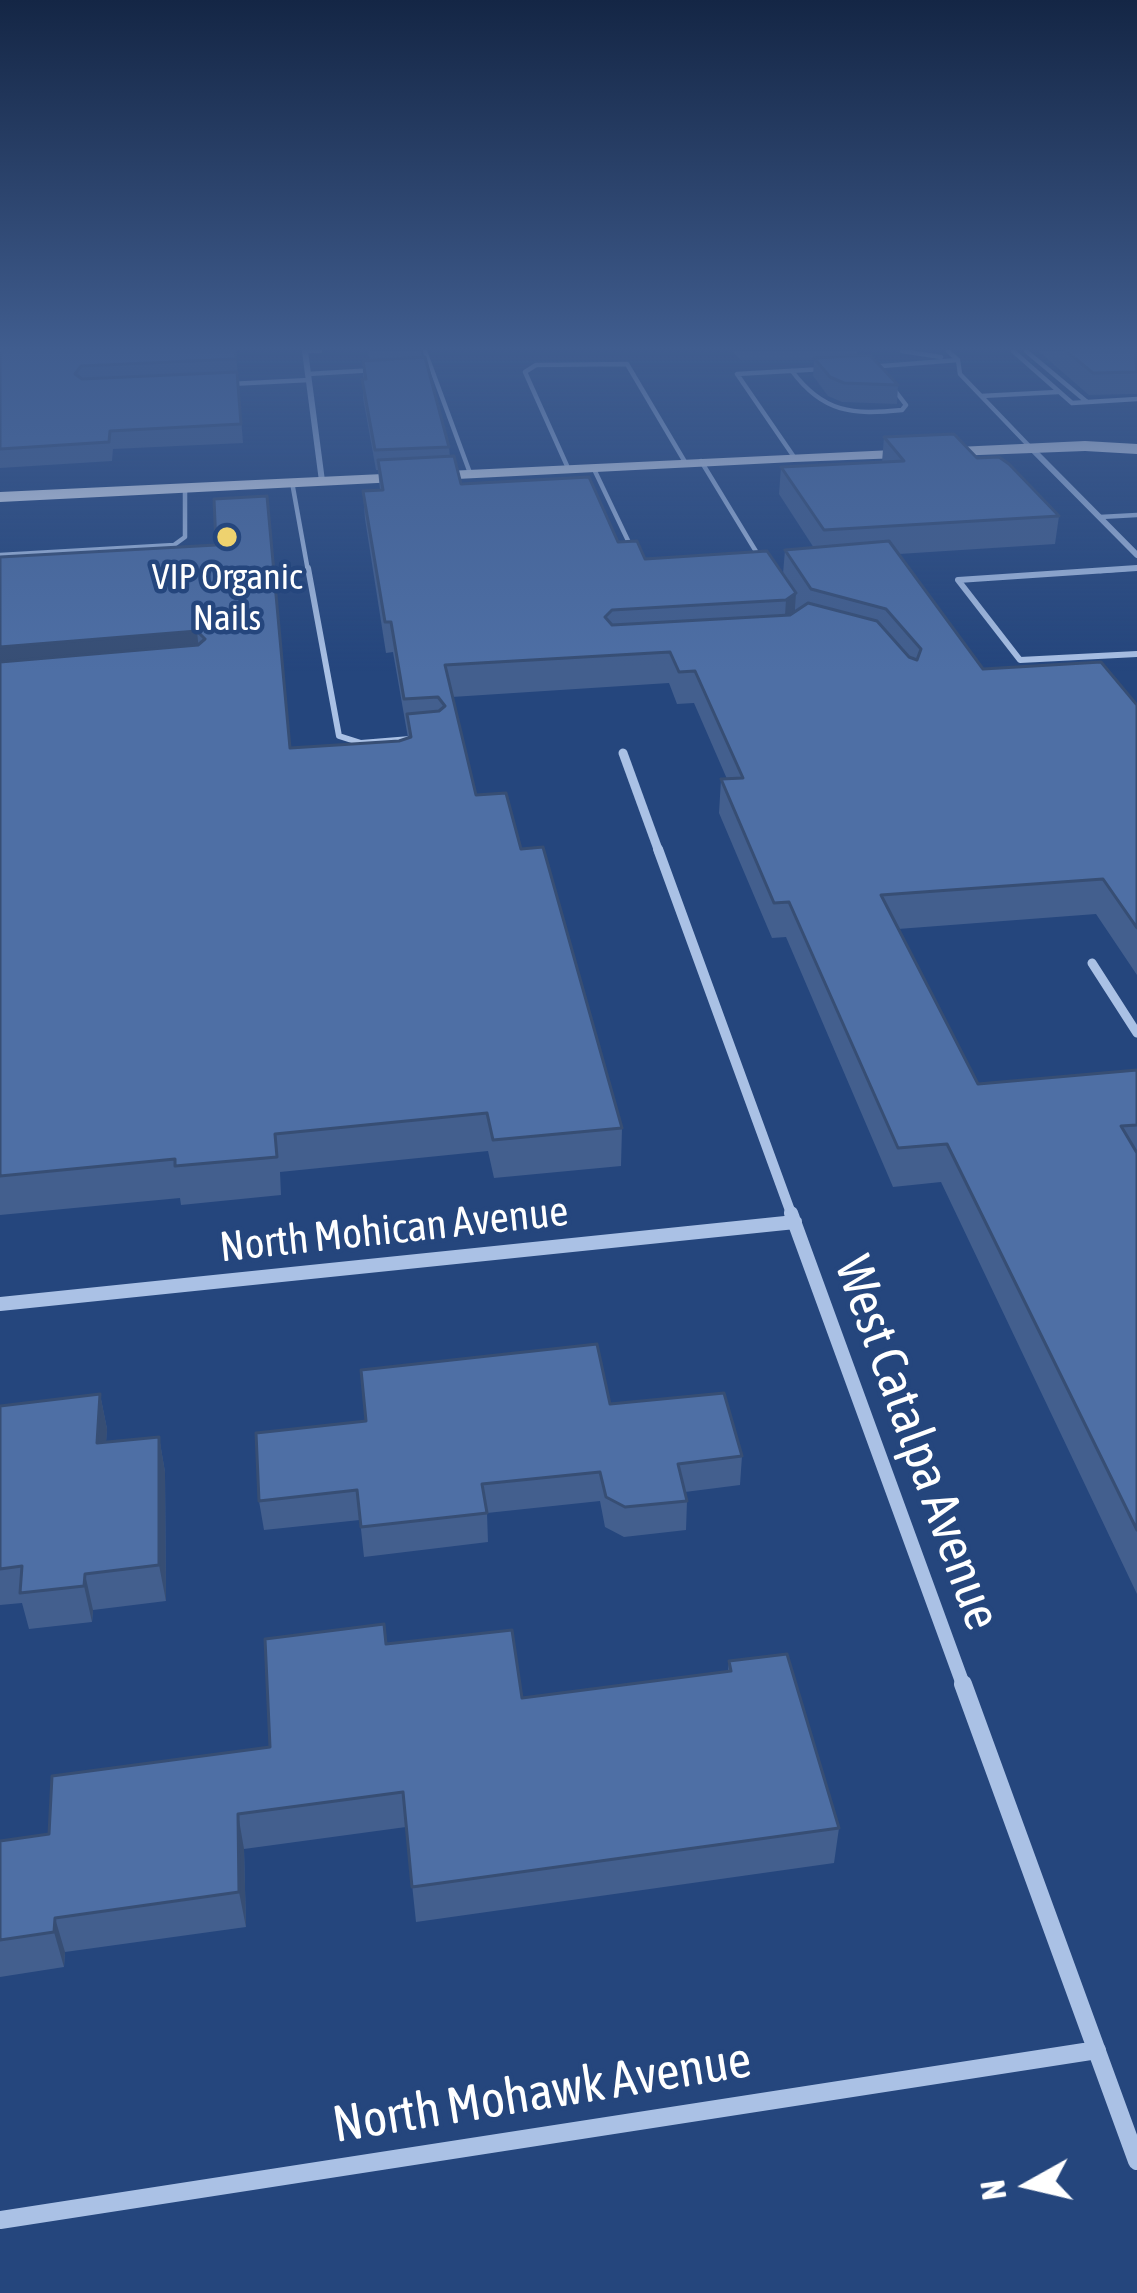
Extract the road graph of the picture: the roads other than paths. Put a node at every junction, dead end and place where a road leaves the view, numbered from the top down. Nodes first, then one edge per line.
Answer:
1 (319, 458) edge
2 (464, 458) edge
3 (564, 458) edge
4 (690, 458) edge
5 (774, 458) edge
6 (1041, 458) edge
7 (693, 462) junction
8 (593, 467) junction
9 (568, 468) junction
10 (470, 473) junction
11 (322, 481) junction
12 (292, 482) junction
13 (185, 488) junction
14 (0, 497) edge
15 (1137, 515) edge
16 (1100, 517) junction
17 (0, 555) edge
18 (1137, 555) edge
19 (760, 558) junction
20 (638, 560) edge
21 (746, 564) edge
22 (1137, 568) edge
23 (769, 569) edge
24 (1137, 654) edge
25 (420, 738) edge
26 (623, 753) dead end
27 (1092, 963) dead end
28 (1137, 1033) edge
29 (795, 1222) junction
30 (0, 1304) edge
31 (1096, 2050) junction
32 (1137, 2161) edge
33 (0, 2220) edge

1 - 11 street
2 - 10 lane
3 - 9 lane
4 - 7 lane
5 - 7 main road
6 - 16 street
7 - 8 main road
7 - 19 lane
8 - 9 main road
8 - 20 lane
9 - 10 main road
10 - 11 main road
11 - 12 main road
12 - 13 main road
12 - 25 lane
13 - 14 main road
13 - 17 lane
15 - 16 lane
16 - 18 street
19 - 21 lane
19 - 23 lane
22 - 24 lane
26 - 29 street, West Catalpa Avenue
27 - 28 lane
29 - 30 street, North Mohican Avenue
29 - 31 street, West Catalpa Avenue
31 - 32 street, West Catalpa Avenue
31 - 33 street, North Mohawk Avenue

